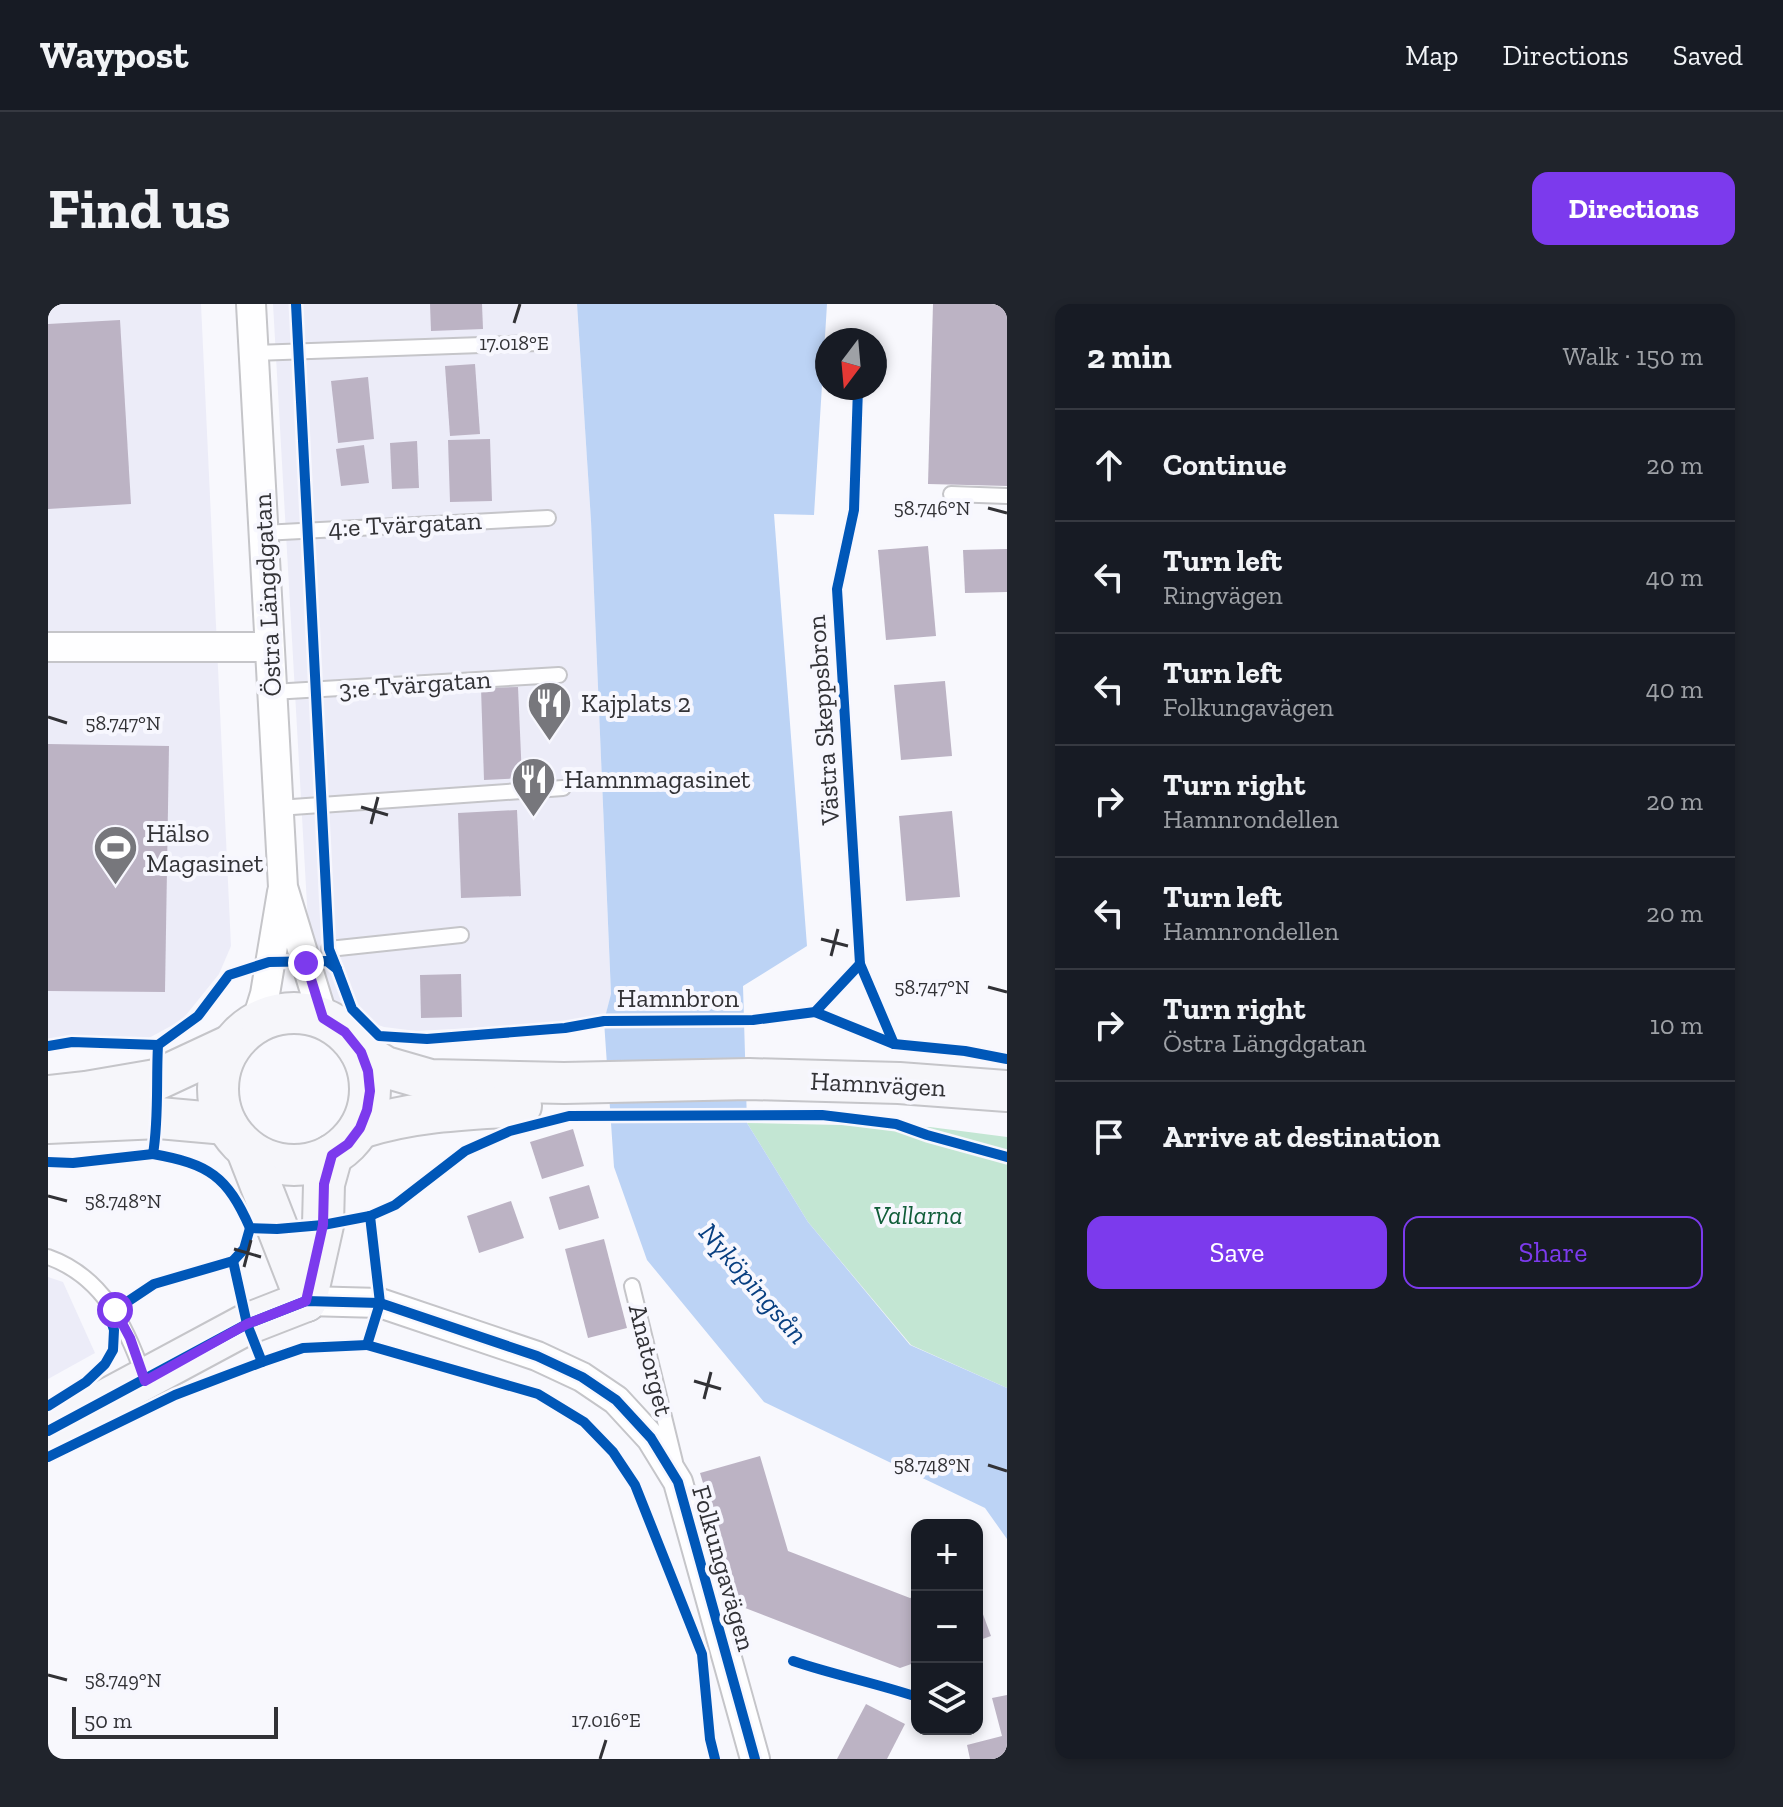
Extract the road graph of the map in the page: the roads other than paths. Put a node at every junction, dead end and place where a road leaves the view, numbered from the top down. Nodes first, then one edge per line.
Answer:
1 (251, 304) edge
2 (539, 343) dead end
3 (254, 353) junction
4 (951, 494) dead end
5 (1007, 496) edge
6 (548, 518) dead end
7 (263, 533) junction
8 (48, 647) edge
9 (269, 647) junction
10 (559, 675) dead end
11 (272, 692) junction
12 (563, 788) dead end
13 (278, 808) junction
14 (283, 887) junction
15 (461, 935) dead end
16 (329, 949) dead end
17 (323, 1018) junction
18 (243, 1034) junction
19 (361, 1052) junction
20 (750, 1088) junction
21 (1007, 1091) edge
22 (607, 1092) junction
23 (48, 1096) edge
24 (1007, 1116) edge
25 (48, 1123) edge
26 (236, 1137) junction
27 (346, 1142) junction
28 (48, 1257) edge
29 (632, 1286) dead end
30 (306, 1301) junction
31 (145, 1381) junction
32 (48, 1431) edge
33 (678, 1482) junction
34 (755, 1759) edge

1 - 3 street, Östra Längdgatan
2 - 3 lane
3 - 7 street, Östra Längdgatan
4 - 5 lane
6 - 7 lane, 4:e Tvärgatan
7 - 9 street, Östra Längdgatan
8 - 9 street
9 - 11 street, Östra Längdgatan
10 - 11 lane, 3:e Tvärgatan
11 - 13 street, Östra Längdgatan
12 - 13 lane
13 - 14 street, Östra Längdgatan
14 - 17 street, Östra Längdgatan
14 - 18 street, Östra Längdgatan
15 - 16 lane
17 - 18 main road
17 - 19 main road
18 - 23 main road
18 - 26 main road
19 - 22 main road
19 - 27 main road
20 - 21 main road, Hamnvägen
20 - 22 main road
20 - 24 main road, Hamnvägen
22 - 27 main road
25 - 26 main road
26 - 27 main road
26 - 30 main road
27 - 30 main road
28 - 31 lane
29 - 33 lane, Anatorget
30 - 31 main road
30 - 33 street, Folkungavägen
31 - 32 main road
33 - 34 street, Folkungavägen

